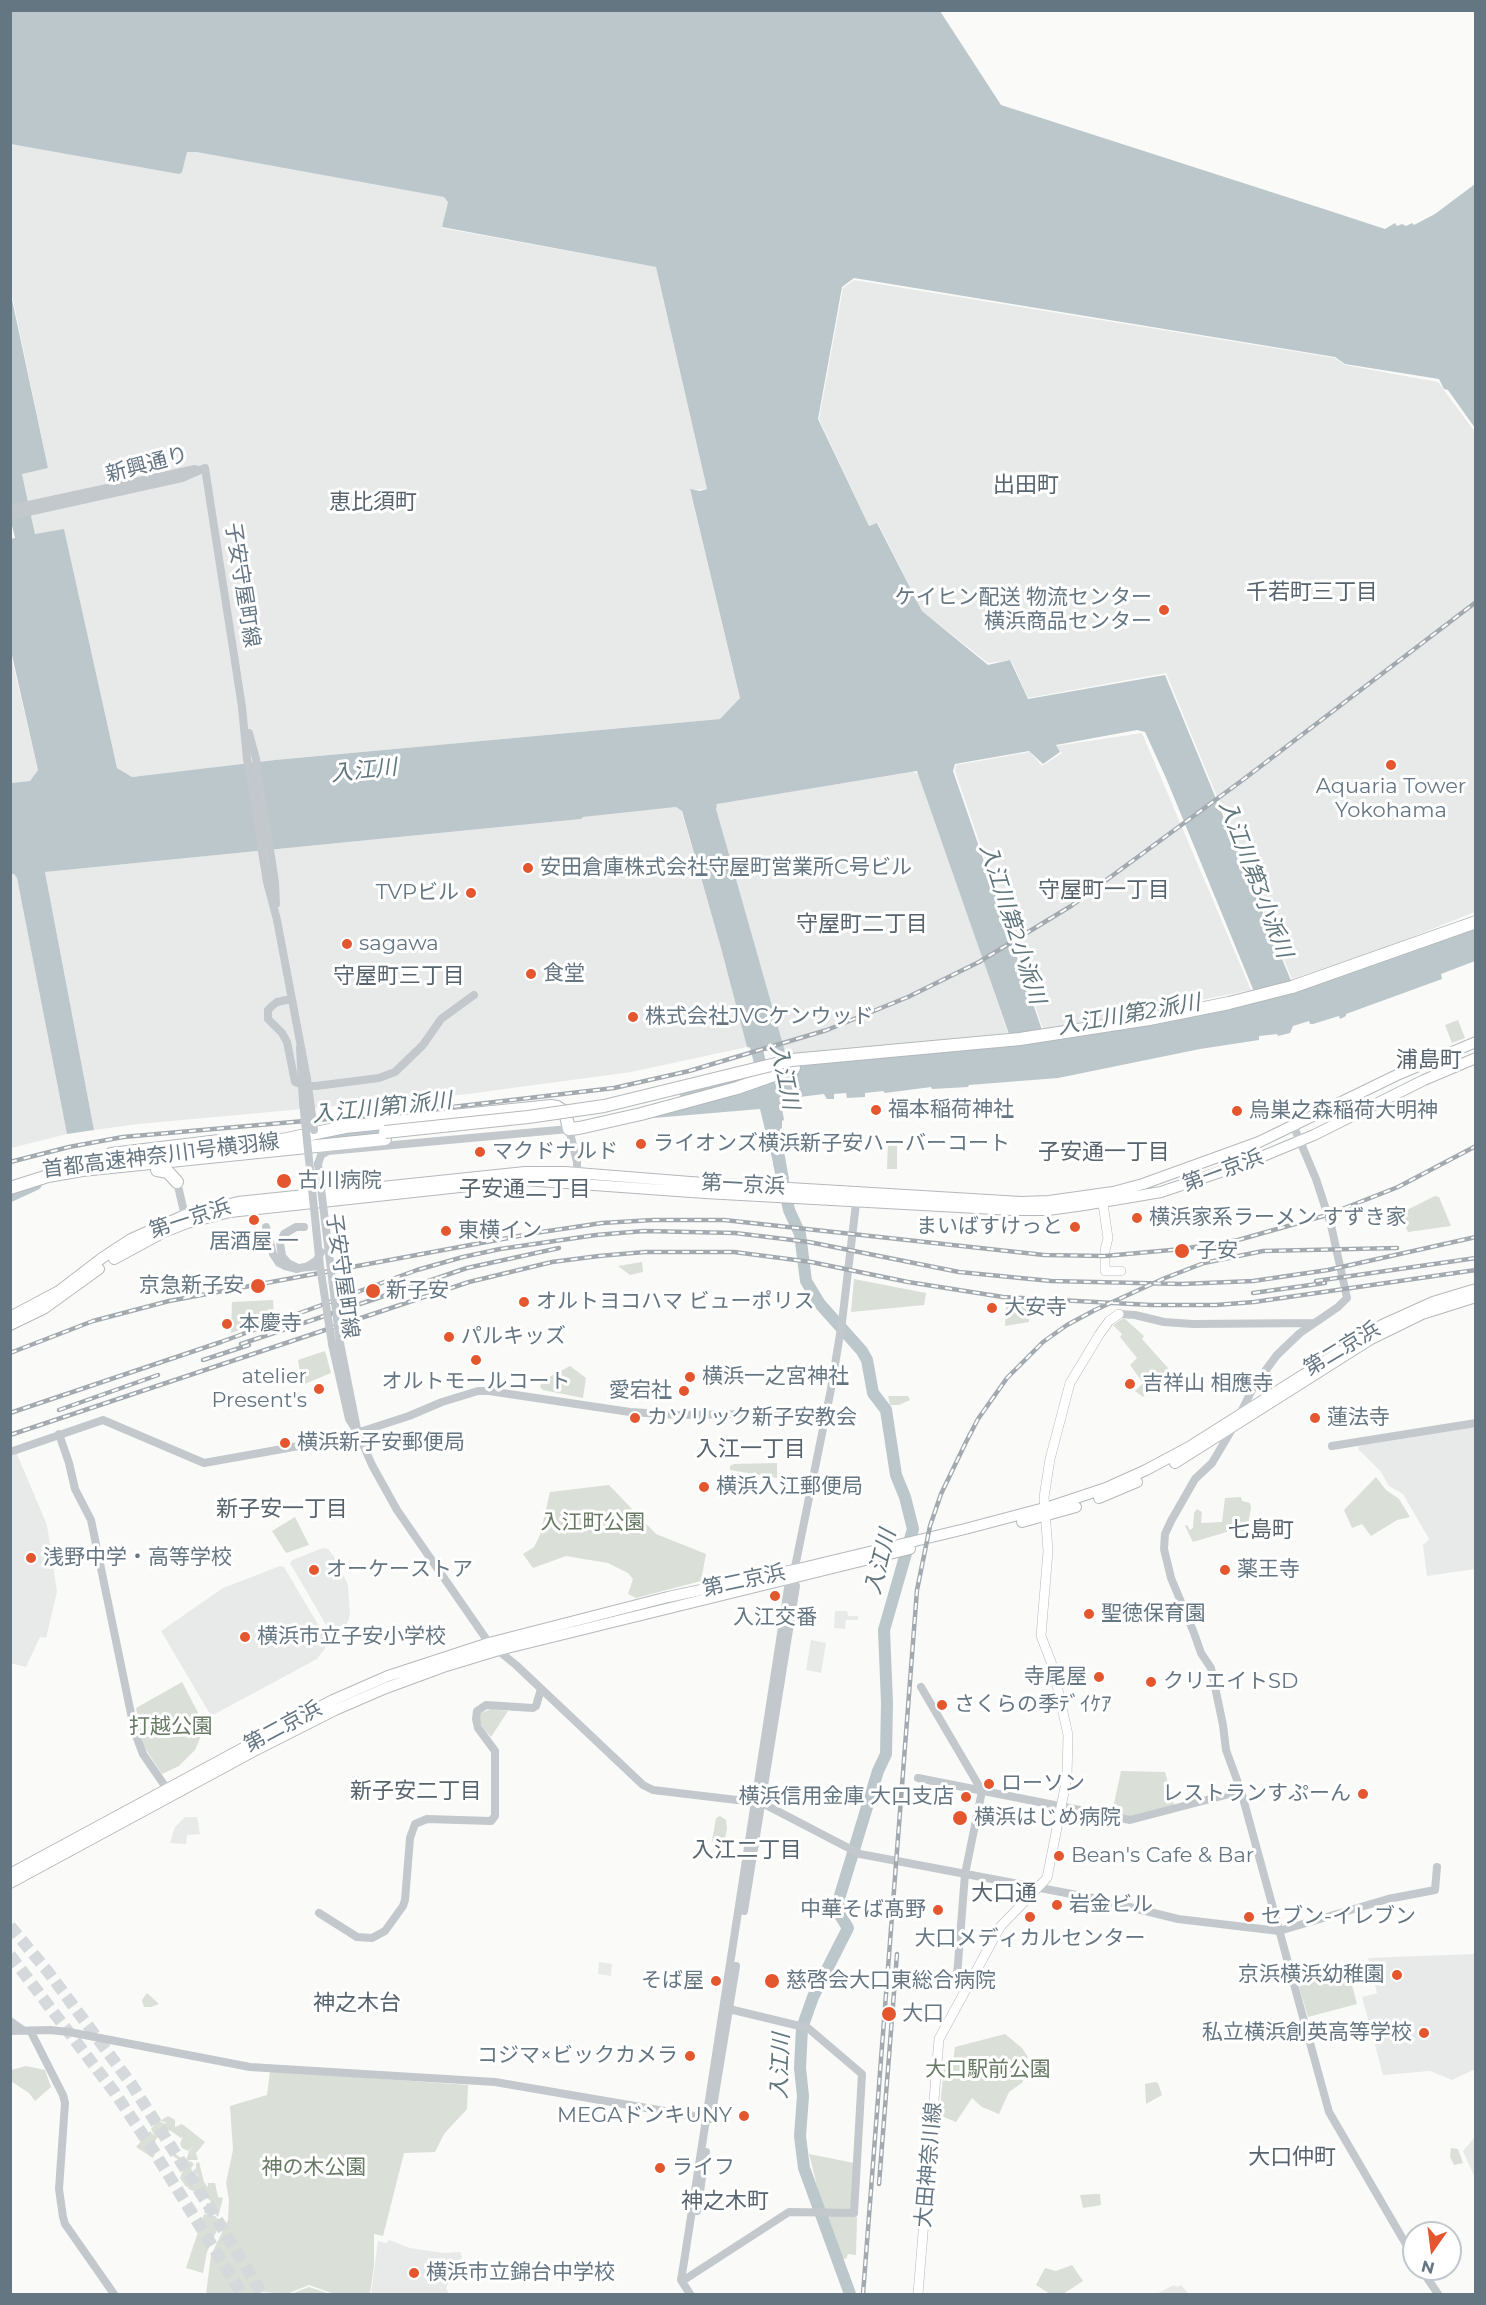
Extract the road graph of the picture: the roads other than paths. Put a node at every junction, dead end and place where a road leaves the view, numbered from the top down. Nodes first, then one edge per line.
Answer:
1 (205, 468) joint
2 (38, 507) junction
3 (10, 509) edge
4 (10, 516) edge
5 (1476, 922) edge
6 (1476, 930) edge
7 (474, 995) dead end
8 (291, 999) junction
9 (1476, 1042) edge
10 (300, 1048) junction
11 (1476, 1058) edge
12 (794, 1068) junction
13 (626, 1102) junction
14 (1294, 1127) junction
15 (574, 1128) junction
16 (306, 1132) junction
17 (1300, 1141) junction
18 (277, 1142) junction
19 (315, 1144) junction
20 (318, 1164) junction
21 (63, 1165) junction
22 (186, 1167) dead end
23 (157, 1170) junction
24 (577, 1178) junction
25 (10, 1179) edge
26 (177, 1182) joint
27 (10, 1189) edge
28 (856, 1196) junction
29 (1102, 1198) junction
30 (186, 1219) junction
31 (266, 1227) dead end
32 (320, 1266) junction
33 (1121, 1271) dead end
34 (1476, 1289) edge
35 (1476, 1297) edge
36 (1119, 1314) joint
37 (10, 1317) edge
38 (1315, 1323) junction
39 (10, 1325) edge
40 (336, 1344) junction
41 (1241, 1412) junction
42 (826, 1413) junction
43 (1476, 1423) edge
44 (1233, 1427) junction
45 (358, 1433) junction
46 (58, 1434) junction
47 (1332, 1446) dead end
48 (10, 1452) edge
49 (1044, 1512) junction
50 (794, 1574) junction
51 (489, 1643) junction
52 (499, 1650) junction
53 (921, 1687) dead end
54 (542, 1689) junction
55 (918, 1778) dead end
56 (167, 1789) junction
57 (982, 1791) junction
58 (1241, 1791) junction
59 (758, 1803) junction
60 (1061, 1807) junction
61 (1437, 1867) dead end
62 (10, 1874) edge
63 (965, 1874) junction
64 (10, 1883) edge
65 (1039, 1887) junction
66 (319, 1913) dead end
67 (1279, 1931) junction
68 (957, 1976) dead end
69 (724, 2001) junction
70 (729, 2009) junction
71 (10, 2021) edge
72 (10, 2031) edge
73 (27, 2031) junction
74 (709, 2119) junction
75 (1402, 2237) edge
76 (687, 2278) junction
77 (1429, 2281) edge
78 (114, 2295) edge
79 (690, 2295) edge
80 (697, 2295) edge
81 (918, 2295) edge
82 (1438, 2295) edge

1 - 2 street, 新興通り
1 - 8 street, 子安守屋町線
2 - 3 street, 新興通り
2 - 4 street, 新興通り
5 - 13 highway, 首都高速神奈川1号横羽線, bridge
6 - 12 highway, 首都高速神奈川1号横羽線
7 - 8 street
8 - 10 street, 子安守屋町線
9 - 14 highway, 第一京浜
10 - 16 street, 子安守屋町線, bridge
10 - 19 street, 子安守屋町線, bridge
11 - 17 highway, 第一京浜
12 - 15 highway
12 - 27 highway, 首都高速神奈川1号横羽線
13 - 18 highway, 首都高速神奈川1号横羽線, bridge
13 - 19 highway, bridge
14 - 17 street
14 - 29 highway, 第一京浜
15 - 18 highway
15 - 20 street
15 - 24 street
16 - 21 highway
16 - 32 street, 子安守屋町線, bridge
17 - 29 highway, 第一京浜
17 - 38 street
18 - 21 highway, 首都高速神奈川1号横羽線
19 - 20 street, 子安守屋町線
20 - 40 street, 子安守屋町線, bridge
21 - 25 highway, 首都高速神奈川1号横羽線
22 - 23 highway
23 - 26 highway
23 - 27 highway
24 - 28 highway, 第一京浜
24 - 30 highway, 第一京浜
26 - 30 street
28 - 29 highway, 第一京浜
28 - 42 street
29 - 33 main road
30 - 37 highway, 第一京浜
30 - 39 highway, 第一京浜
31 - 32 street, bridge
32 - 40 street, 子安守屋町線, bridge
34 - 41 highway, 第二京浜
35 - 44 highway, 第二京浜
36 - 38 street
36 - 49 main road
38 - 41 street
40 - 45 street, 子安守屋町線
41 - 44 street
41 - 49 highway, 第二京浜
42 - 45 street
42 - 50 street
43 - 47 street
44 - 49 highway, 第二京浜
44 - 58 street
45 - 46 street
45 - 51 street, 子安守屋町線
46 - 48 street
46 - 56 street
49 - 50 highway, 第二京浜
49 - 60 main road
50 - 51 highway, 第二京浜
50 - 52 highway, 第二京浜
50 - 59 street
51 - 52 street
51 - 56 highway, 第二京浜
52 - 54 street
52 - 64 highway, 第二京浜
53 - 57 street
54 - 59 street
54 - 66 street
55 - 57 street
56 - 62 highway, 第二京浜
57 - 60 street
57 - 63 street
58 - 60 street
58 - 67 street
59 - 63 street
59 - 69 street
59 - 70 street
60 - 65 main road
61 - 67 street
63 - 65 street
63 - 68 street
65 - 67 street
65 - 81 main road, 大田神奈川線
67 - 75 street
69 - 70 street
69 - 74 street
70 - 74 street
70 - 76 street
71 - 73 street
72 - 73 street
73 - 74 street
73 - 78 street
74 - 76 street
74 - 79 street
76 - 80 street
77 - 82 street

